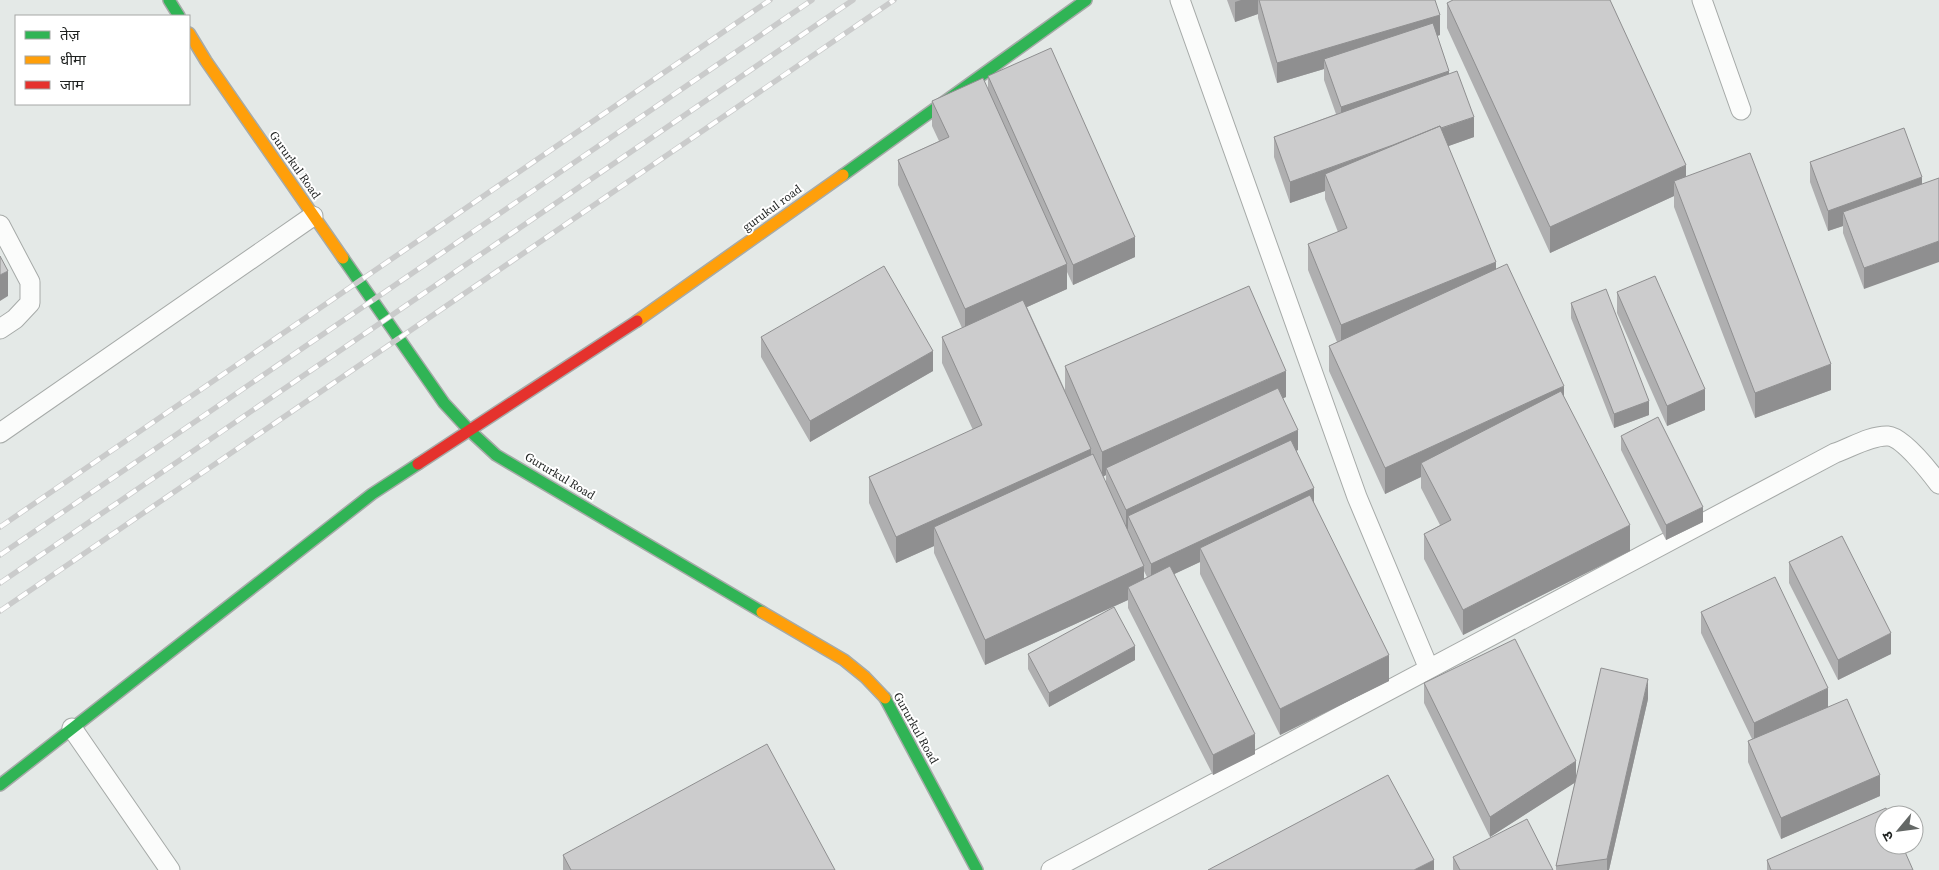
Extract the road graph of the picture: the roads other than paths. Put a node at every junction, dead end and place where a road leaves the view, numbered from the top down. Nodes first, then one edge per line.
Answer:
1 (169, 0) edge
2 (1086, 0) edge
3 (1180, 0) edge
4 (1702, 0) edge
5 (178, 15) edge
6 (190, 35) edge
7 (1741, 110) dead end
8 (313, 216) junction
9 (0, 225) edge
10 (0, 330) edge
11 (469, 430) junction
12 (0, 433) edge
13 (1939, 484) edge
14 (1430, 669) junction
15 (72, 728) junction
16 (0, 785) edge
17 (170, 870) edge
18 (977, 870) edge
19 (1051, 870) edge

1 - 5 street
2 - 11 street, gurukul road
3 - 14 lane
4 - 7 lane
6 - 8 street, Gururkul Road
8 - 11 street, Gururkul Road
8 - 12 lane
9 - 10 lane
11 - 15 street, gurukul road
11 - 18 street, Gururkul Road
13 - 14 lane
14 - 19 lane
15 - 16 street, gurukul road
15 - 17 lane

